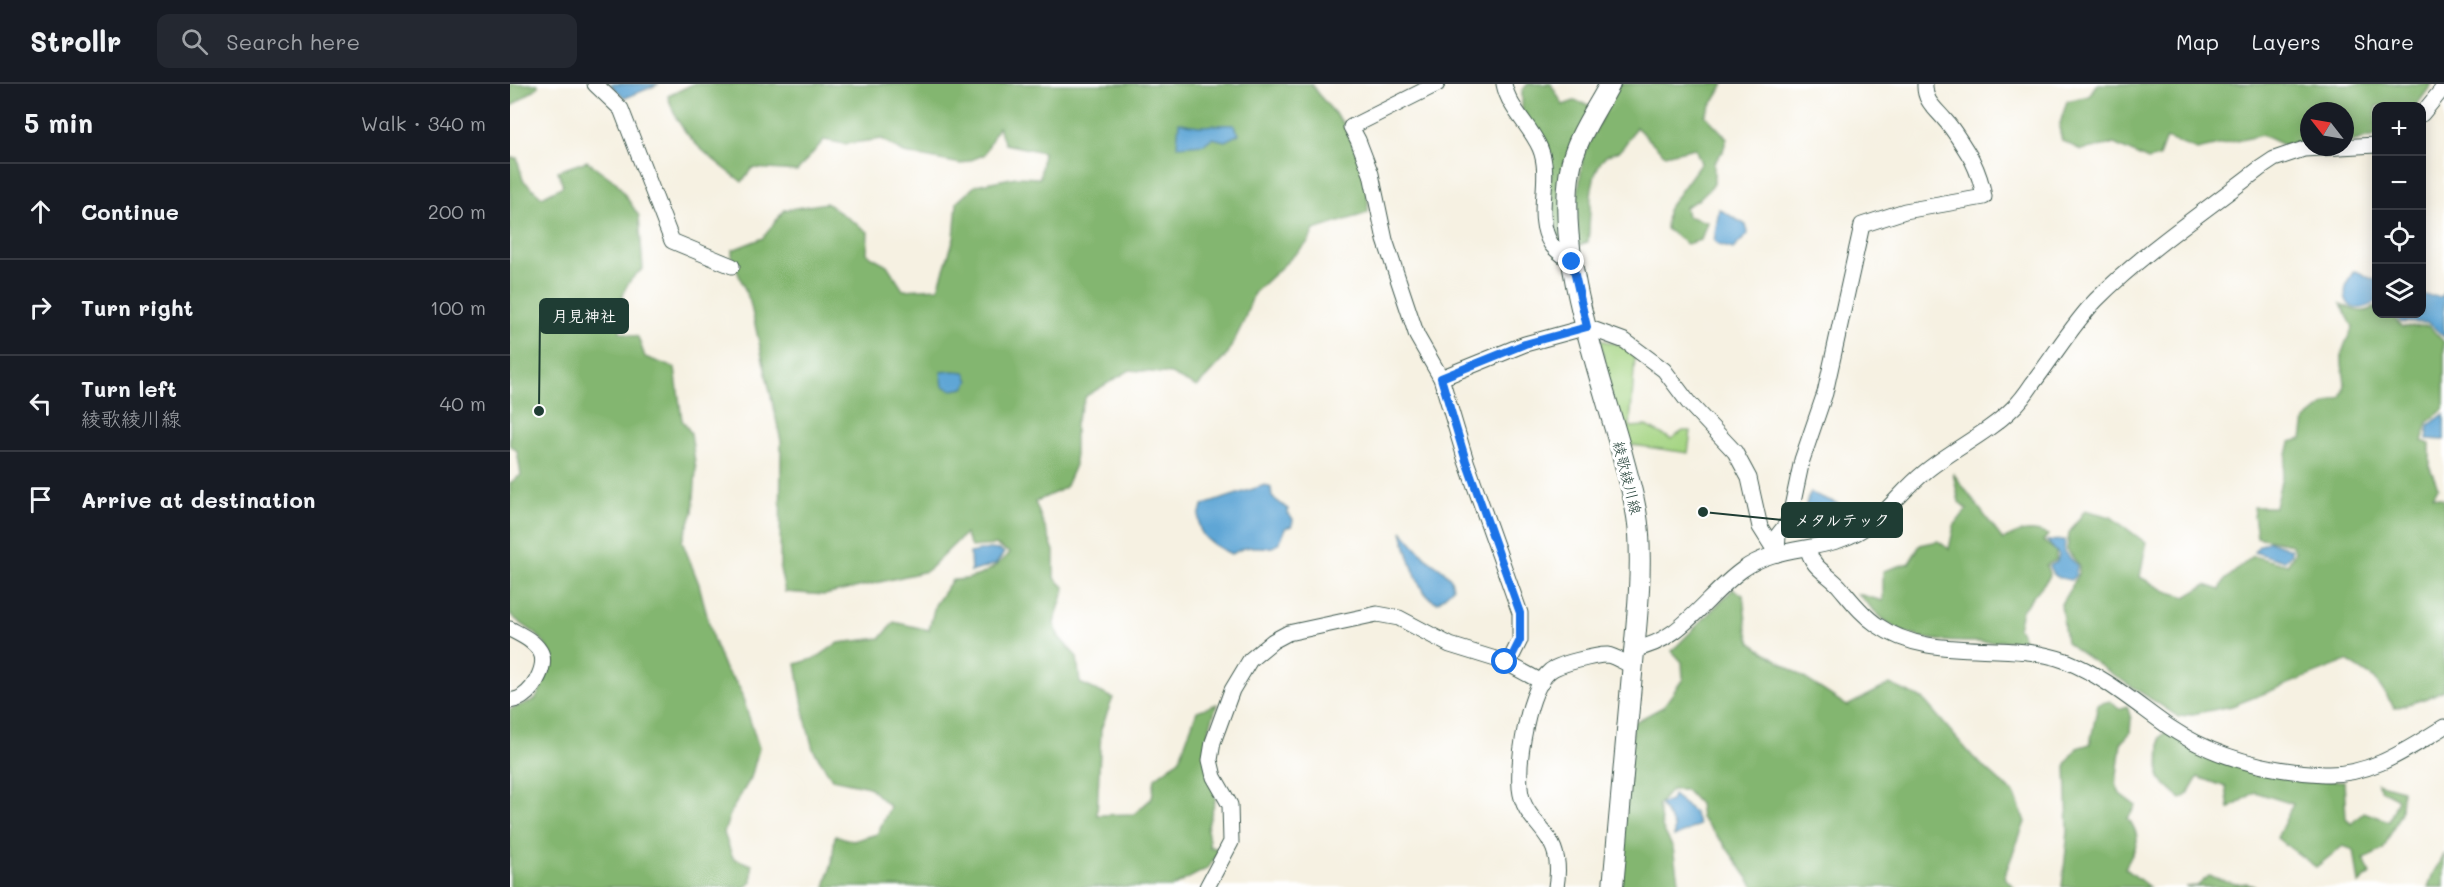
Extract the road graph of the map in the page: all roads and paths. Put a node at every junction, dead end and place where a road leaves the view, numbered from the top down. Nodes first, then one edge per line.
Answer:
1 (595, 84) edge
2 (1435, 84) edge
3 (1504, 84) edge
4 (1610, 84) edge
5 (1925, 84) edge
6 (2444, 87) edge
7 (2426, 108) edge
8 (2372, 145) edge
9 (1572, 262) junction
10 (732, 266) dead end
11 (1587, 327) junction
12 (1441, 378) junction
13 (1809, 549) junction
14 (1777, 554) junction
15 (510, 629) edge
16 (1633, 657) junction
17 (1508, 664) junction
18 (1542, 682) junction
19 (510, 701) edge
20 (2444, 727) edge
21 (1207, 887) edge
22 (1556, 887) edge
23 (1613, 887) edge

1 - 10 street
2 - 12 street
3 - 9 street
4 - 9 main road, 綾歌綾川線
5 - 14 street
6 - 7 street
8 - 13 street
9 - 11 main road, 綾歌綾川線
11 - 12 street
11 - 14 street
11 - 16 main road, 綾歌綾川線
12 - 17 street
13 - 14 street
13 - 20 street
14 - 16 street
15 - 19 street
16 - 18 street
16 - 23 main road, 綾歌綾川線
17 - 18 street
17 - 21 street
18 - 22 street

